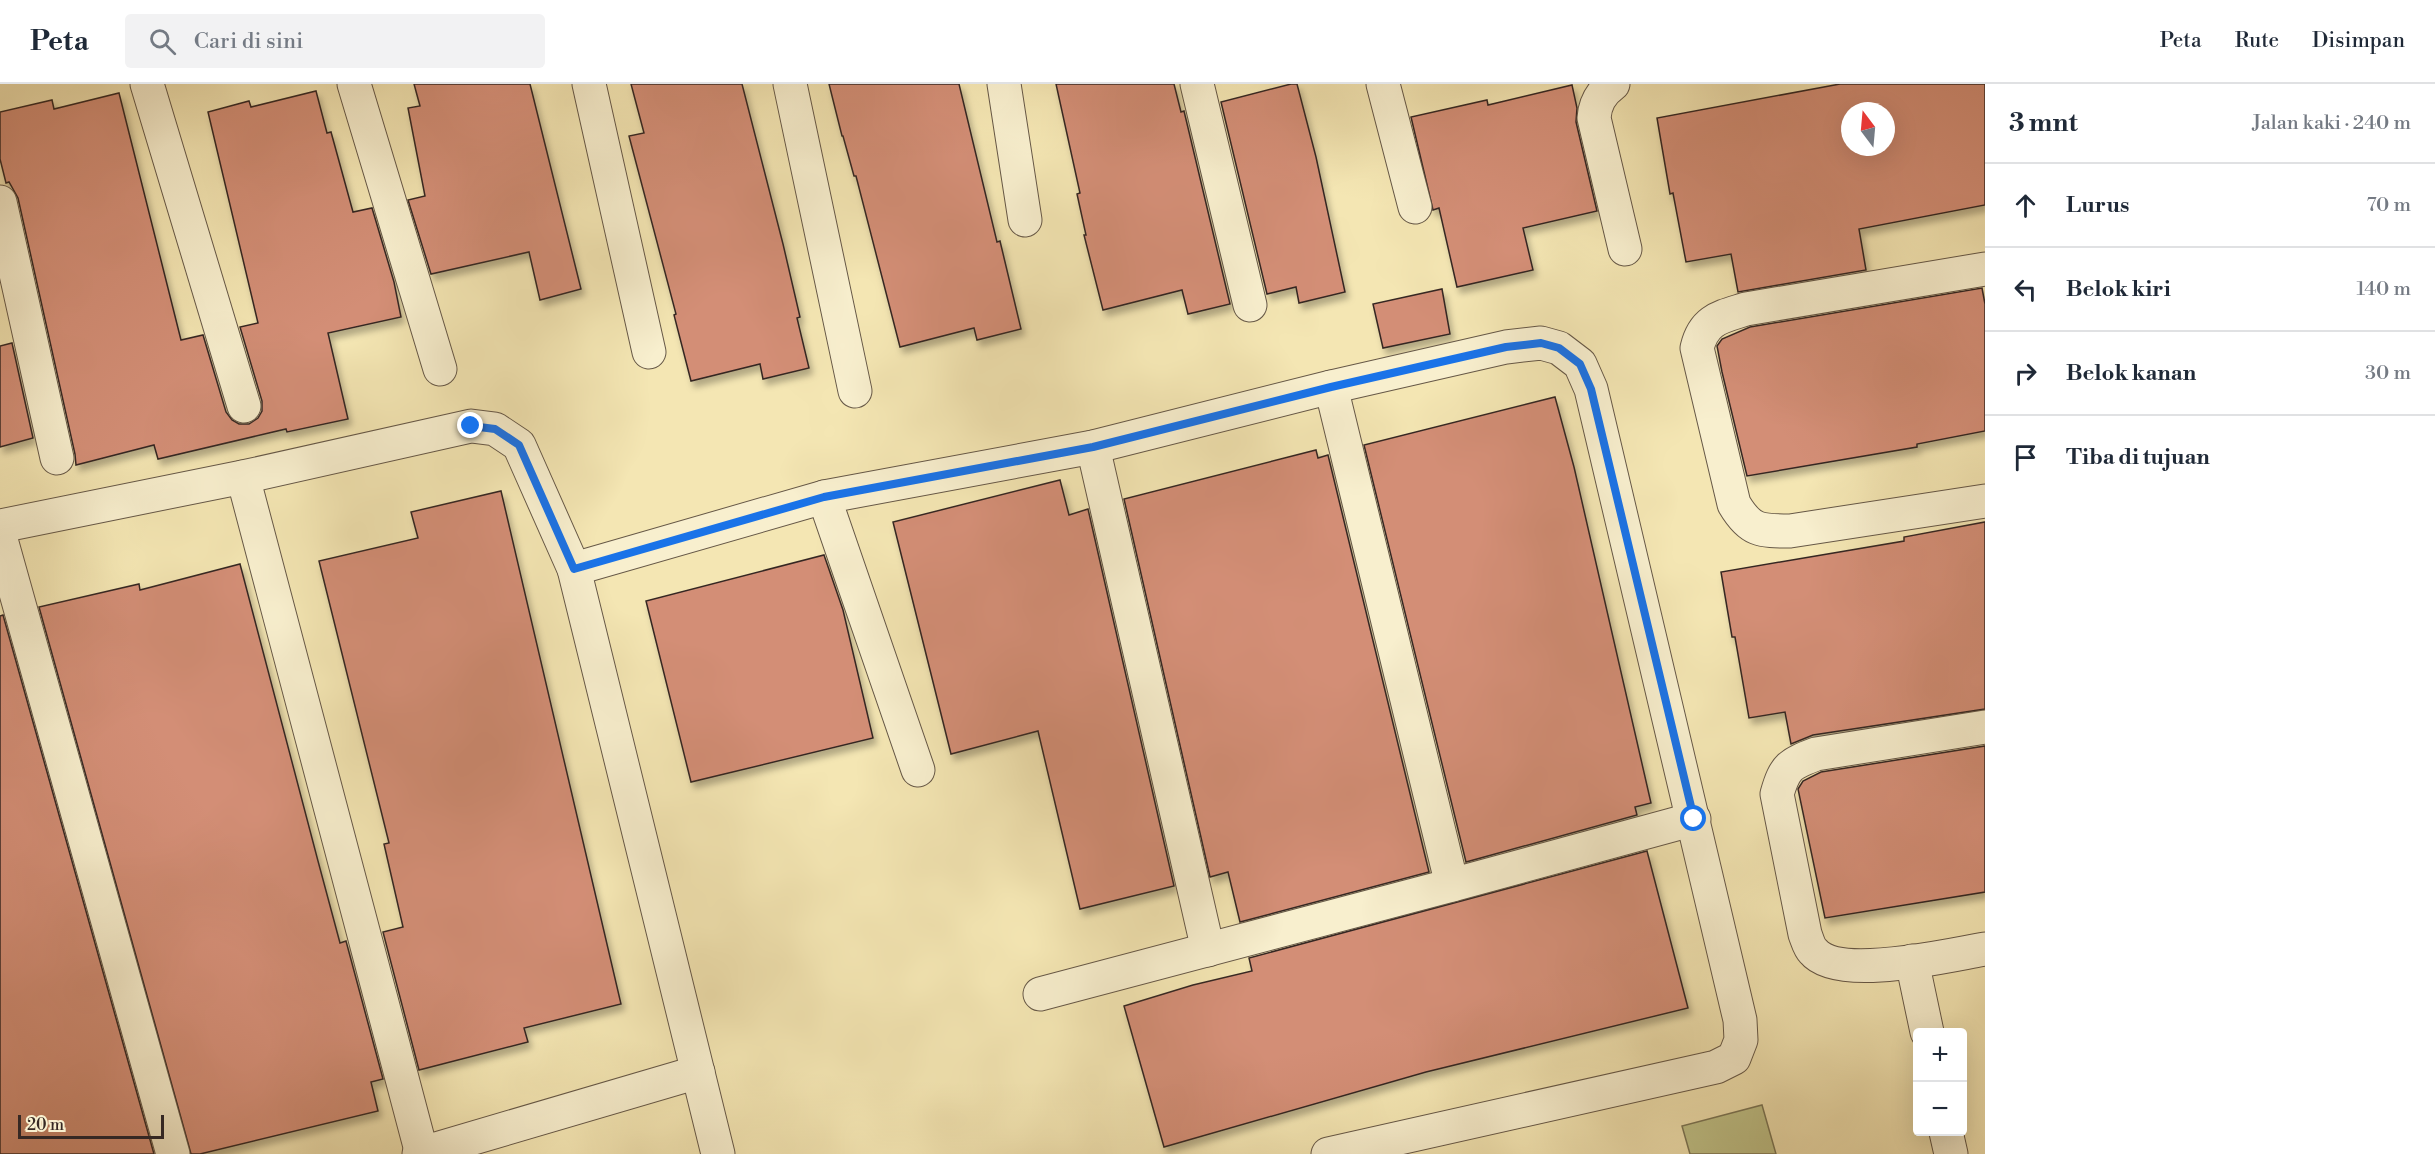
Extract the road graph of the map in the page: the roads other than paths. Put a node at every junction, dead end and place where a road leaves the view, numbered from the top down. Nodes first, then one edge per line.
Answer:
1 (147, 84) edge
2 (354, 84) edge
3 (588, 84) edge
4 (790, 84) edge
5 (1004, 84) edge
6 (1197, 84) edge
7 (1383, 84) edge
8 (1613, 84) edge
9 (0, 202) edge
10 (1415, 207) dead end
11 (1025, 220) dead end
12 (1625, 249) dead end
13 (1985, 268) edge
14 (1250, 305) dead end
15 (649, 352) dead end
16 (440, 369) dead end
17 (1331, 387) junction
18 (855, 391) dead end
19 (244, 406) dead end
20 (1093, 447) junction
21 (57, 458) dead end
22 (243, 477) junction
23 (824, 497) junction
24 (1985, 501) edge
25 (0, 526) edge
26 (0, 536) edge
27 (574, 569) junction
28 (1985, 727) edge
29 (918, 770) dead end
30 (1694, 819) junction
31 (1452, 885) junction
32 (1985, 949) edge
33 (1208, 950) junction
34 (1912, 962) junction
35 (1040, 994) dead end
36 (1926, 1028) edge
37 (698, 1072) junction
38 (1947, 1136) edge
39 (173, 1154) edge
40 (421, 1154) edge
41 (718, 1154) edge
42 (1328, 1154) edge
43 (1951, 1154) edge

1 - 19 street
2 - 16 street
3 - 15 street
4 - 18 street
5 - 11 street
6 - 14 street
7 - 10 street
8 - 12 street
9 - 21 street
13 - 24 street
17 - 20 street
17 - 30 street
17 - 31 street
20 - 23 street
20 - 33 street
22 - 25 street
22 - 27 street
22 - 40 street
23 - 27 street
23 - 29 street
26 - 39 street
27 - 37 street
28 - 34 street
30 - 31 street
30 - 42 street
31 - 33 street
32 - 34 street
33 - 35 street
34 - 36 street
37 - 40 street
37 - 41 street
38 - 43 street

